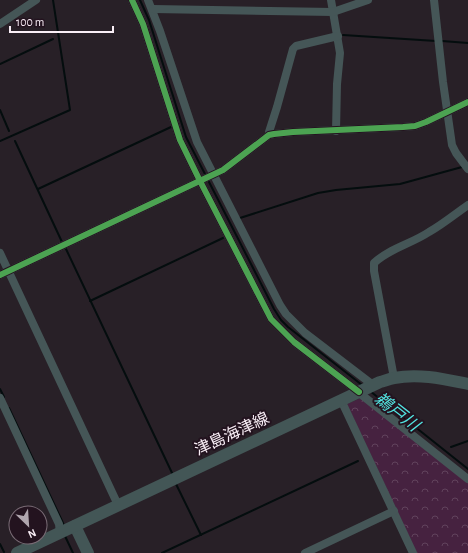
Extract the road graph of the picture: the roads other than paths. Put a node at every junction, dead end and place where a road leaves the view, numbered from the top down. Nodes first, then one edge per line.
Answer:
1 (36, 0) edge
2 (132, 0) edge
3 (148, 0) edge
4 (331, 0) edge
5 (368, 0) edge
6 (434, 0) edge
7 (153, 10) junction
8 (333, 12) junction
9 (0, 24) edge
10 (338, 36) junction
11 (468, 102) edge
12 (447, 112) junction
13 (336, 131) junction
14 (269, 136) junction
15 (468, 168) edge
16 (213, 174) junction
17 (201, 180) junction
18 (468, 205) edge
19 (0, 253) edge
20 (8, 271) junction
21 (0, 275) edge
22 (394, 378) junction
23 (468, 384) edge
24 (364, 389) junction
25 (0, 398) edge
26 (341, 400) junction
27 (468, 479) edge
28 (118, 505) junction
29 (394, 511) junction
30 (75, 526) junction
31 (60, 533) junction
32 (17, 553) edge
33 (88, 553) edge
34 (305, 553) edge
35 (413, 553) edge

1 - 9 street
2 - 17 street
3 - 7 street
4 - 8 street
5 - 8 street
6 - 12 street
7 - 8 street
7 - 16 street
8 - 10 street
10 - 13 street
10 - 14 street
11 - 12 street
12 - 13 street
12 - 15 street
13 - 14 street
14 - 16 street
16 - 17 street
16 - 24 street
17 - 20 street
17 - 24 street
18 - 22 street
19 - 20 street
20 - 21 street
20 - 28 street
22 - 23 main road, 津島海津線
22 - 24 main road, 津島海津線
24 - 26 main road, 津島海津線
24 - 27 street
25 - 31 street
26 - 28 main road, 津島海津線
26 - 29 street
28 - 30 main road, 津島海津線
29 - 34 street
29 - 35 street
30 - 31 main road, 津島海津線
30 - 33 main road
31 - 32 main road, 津島海津線

